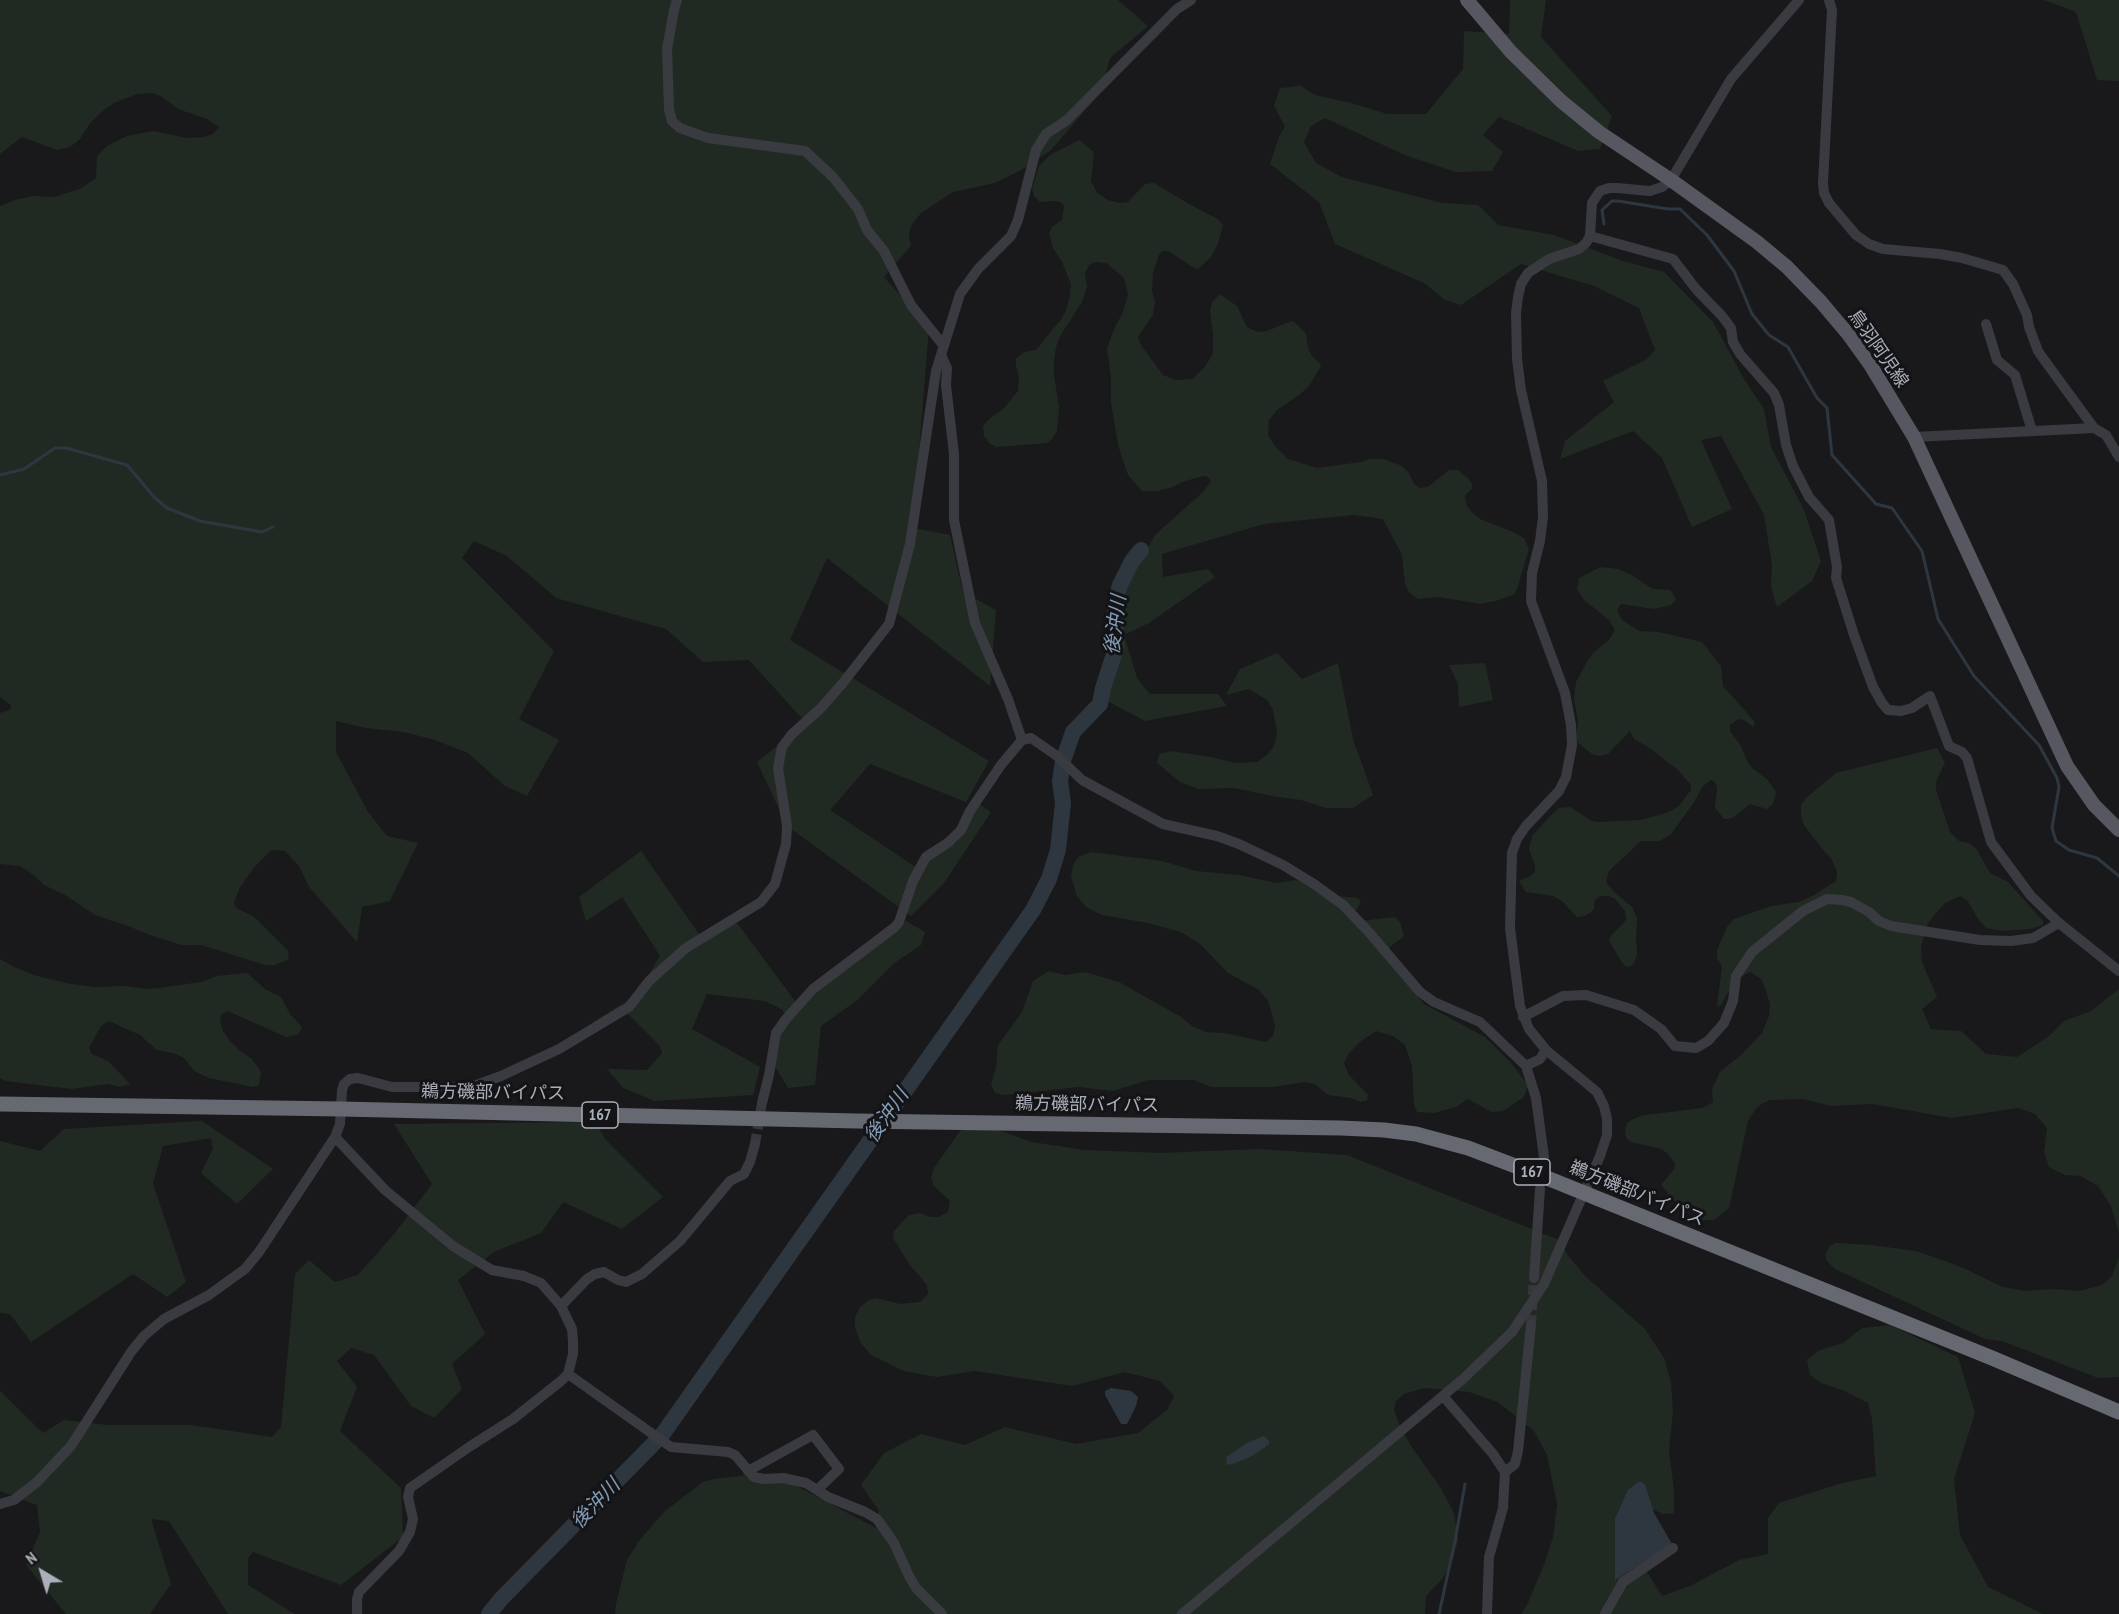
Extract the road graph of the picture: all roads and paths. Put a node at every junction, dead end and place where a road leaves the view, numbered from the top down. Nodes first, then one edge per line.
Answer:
1 (677, 0) edge
2 (1191, 0) edge
3 (1467, 0) edge
4 (1799, 0) edge
5 (1829, 0) edge
6 (1671, 180) junction
7 (1590, 236) junction
8 (1986, 324) dead end
9 (942, 350) junction
10 (2094, 428) junction
11 (2032, 432) junction
12 (1914, 437) junction
13 (2119, 457) edge
14 (1022, 740) junction
15 (2119, 831) edge
16 (2059, 923) junction
17 (2119, 971) edge
18 (1523, 1017) junction
19 (1546, 1050) junction
20 (1526, 1066) junction
21 (762, 1103) tunnel mouth
22 (0, 1104) edge
23 (342, 1109) junction
24 (335, 1137) junction
25 (755, 1144) tunnel mouth
26 (1544, 1157) dead end
27 (1540, 1189) dead end
28 (1582, 1193) junction
29 (1534, 1278) tunnel mouth
30 (561, 1306) junction
31 (1531, 1325) tunnel mouth
32 (568, 1374) junction
33 (1443, 1396) junction
34 (2119, 1412) edge
35 (748, 1471) junction
36 (1505, 1472) junction
37 (817, 1490) junction
38 (0, 1504) edge
39 (1673, 1548) dead end
40 (357, 1614) edge
41 (942, 1614) edge
42 (1182, 1614) edge
43 (1487, 1614) edge
44 (1605, 1614) edge

1 - 9 street
2 - 9 street
3 - 6 main road, 鳥羽阿児線
4 - 6 street
5 - 10 street
6 - 7 street
6 - 12 main road, 鳥羽阿児線
7 - 16 street
7 - 18 street
8 - 11 street
9 - 14 street
9 - 23 street
10 - 11 street
10 - 13 street
11 - 12 street
12 - 15 main road, 鳥羽阿児線
14 - 20 street
14 - 21 street
16 - 17 street
16 - 18 street
18 - 19 street
19 - 20 street
19 - 28 street
20 - 26 street
22 - 23 highway, 鵜方磯部バイパス / 167
23 - 24 street
23 - 28 highway, 鵜方磯部バイパス / 167
24 - 30 street
24 - 38 street
25 - 30 street
27 - 29 street
28 - 33 street
28 - 34 highway, 鵜方磯部バイパス / 167
30 - 32 street
31 - 36 street
32 - 35 street
32 - 40 street
33 - 36 street
33 - 42 street
35 - 37 street
35 - 37 street
36 - 43 street
37 - 41 street
39 - 44 street

